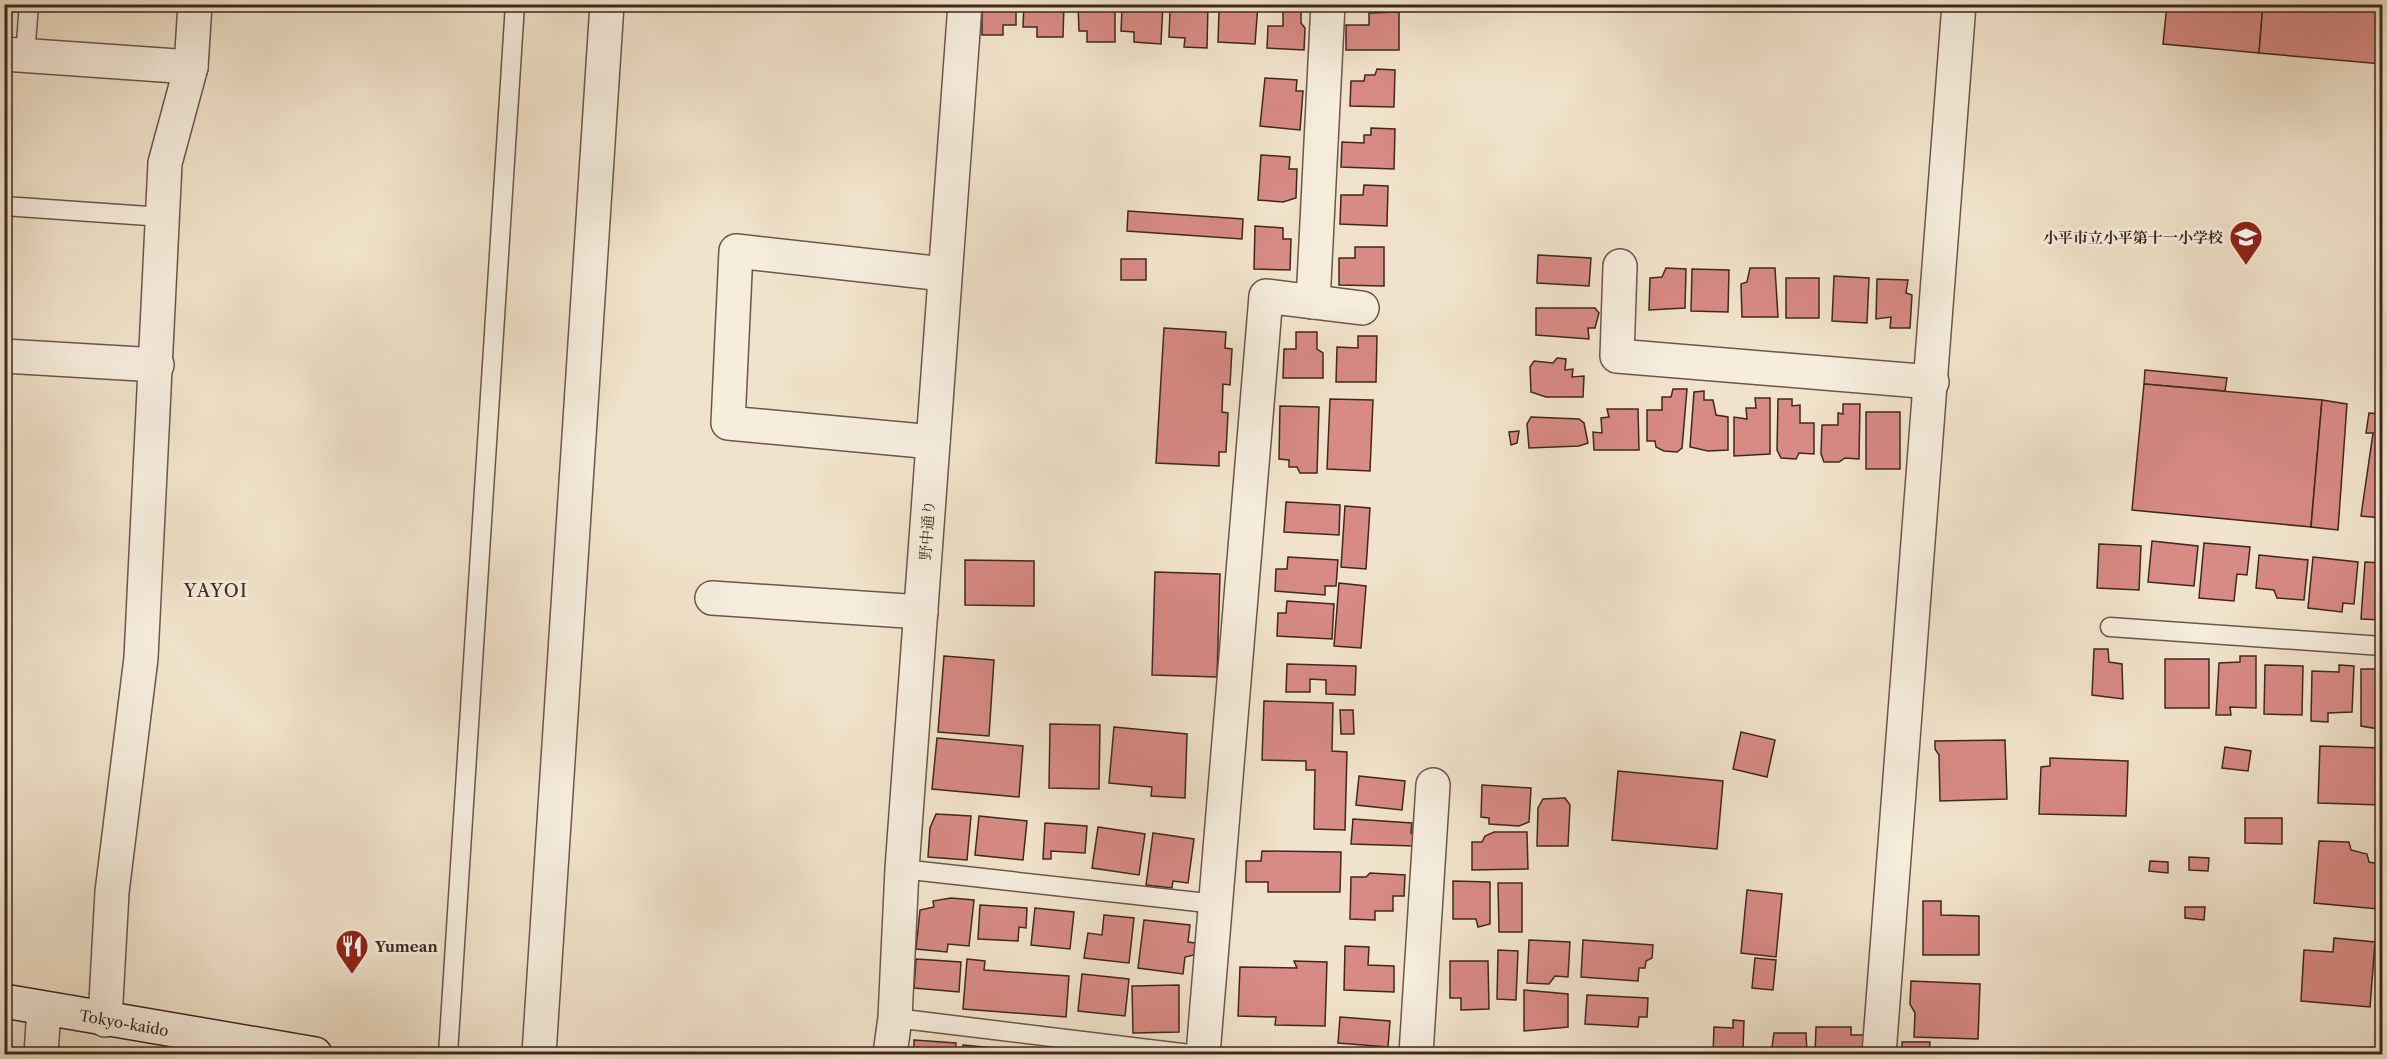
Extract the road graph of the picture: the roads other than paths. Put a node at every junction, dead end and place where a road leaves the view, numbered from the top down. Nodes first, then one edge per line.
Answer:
1 (29, 4) edge
2 (195, 4) edge
3 (516, 4) edge
4 (607, 4) edge
5 (965, 4) edge
6 (1328, 4) edge
7 (1959, 4) edge
8 (15, 55) edge
9 (191, 67) junction
10 (4, 206) edge
11 (163, 217) junction
12 (1620, 266) dead end
13 (944, 274) junction
14 (1313, 302) junction
15 (1362, 308) dead end
16 (4, 356) edge
17 (157, 365) junction
18 (1932, 382) junction
19 (933, 442) junction
20 (712, 598) dead end
21 (921, 612) junction
22 (2110, 627) dead end
23 (2382, 646) edge
24 (1434, 785) dead end
25 (902, 869) junction
26 (1216, 904) junction
27 (4, 1001) edge
28 (44, 1009) junction
29 (895, 1018) junction
30 (105, 1020) junction
31 (41, 1054) edge
32 (315, 1054) edge
33 (448, 1054) edge
34 (539, 1054) edge
35 (890, 1054) edge
36 (1190, 1054) edge
37 (1203, 1054) edge
38 (1416, 1054) edge
39 (1879, 1054) edge

1 - 8 lane
2 - 9 street
3 - 33 lane
4 - 34 street
5 - 13 street, 野中通り
6 - 14 street
7 - 18 street
8 - 9 street
9 - 11 street
10 - 11 lane
11 - 17 street
12 - 18 street
13 - 19 street, 野中通り
13 - 19 street
14 - 15 street
14 - 26 street
16 - 17 street
17 - 30 street
18 - 39 street
19 - 21 street, 野中通り
20 - 21 street
21 - 25 street, 野中通り
22 - 23 lane
24 - 38 street
25 - 26 lane
25 - 29 street, 野中通り
26 - 37 street
27 - 28 street, Tokyo-kaido
28 - 30 street, Tokyo-kaido
28 - 31 street
29 - 35 street, 野中通り
29 - 36 lane
30 - 32 street, Tokyo-kaido

